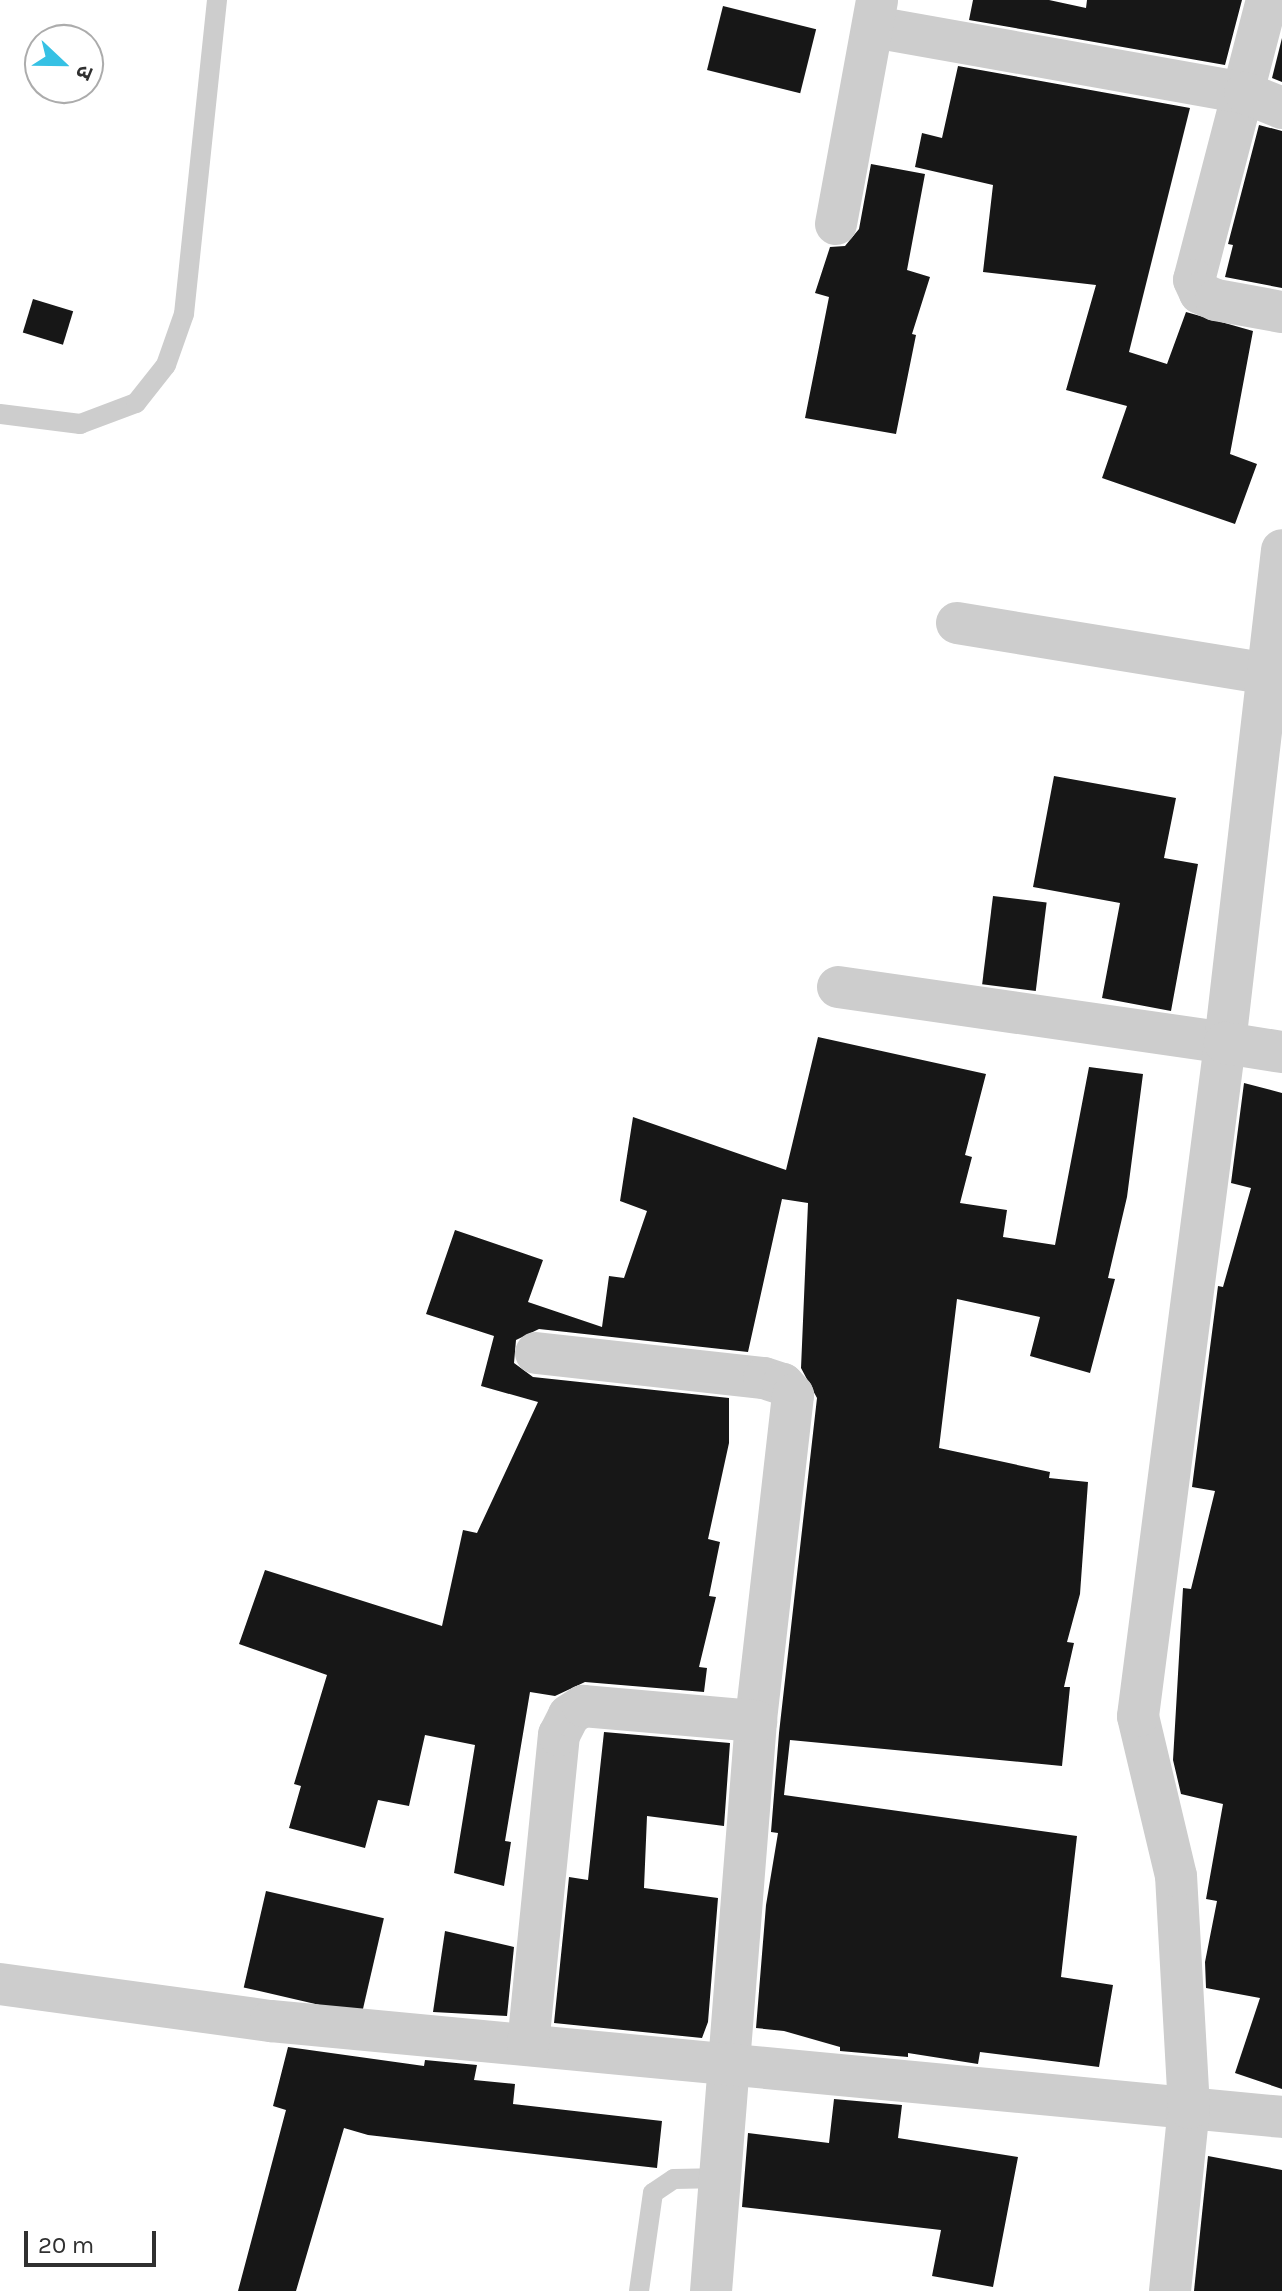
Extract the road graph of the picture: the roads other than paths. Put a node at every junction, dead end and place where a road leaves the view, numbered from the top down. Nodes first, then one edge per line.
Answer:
1 (217, 0) edge
2 (1267, 0) edge
3 (876, 13) edge
4 (1264, 101) edge
5 (836, 224) dead end
6 (1282, 312) edge
7 (0, 414) edge
8 (1282, 550) edge
9 (957, 623) dead end
10 (1275, 675) edge
11 (838, 987) dead end
12 (1225, 1043) junction
13 (1282, 1052) edge
14 (536, 1353) dead end
15 (756, 1721) junction
16 (0, 1984) edge
17 (528, 2045) junction
18 (731, 2065) junction
19 (1189, 2108) junction
20 (1282, 2117) edge
21 (722, 2178) junction
22 (639, 2291) edge
23 (711, 2291) edge
24 (1170, 2291) edge

1 - 7 lane
2 - 4 street
3 - 4 street
3 - 5 street
4 - 6 street
8 - 10 street
9 - 10 street
10 - 12 street
11 - 12 street
12 - 13 street
12 - 19 street
14 - 15 street
15 - 17 street
15 - 18 street
16 - 17 street
17 - 18 street
18 - 19 street
18 - 21 street
19 - 20 street
19 - 24 street
21 - 22 lane
21 - 23 street

